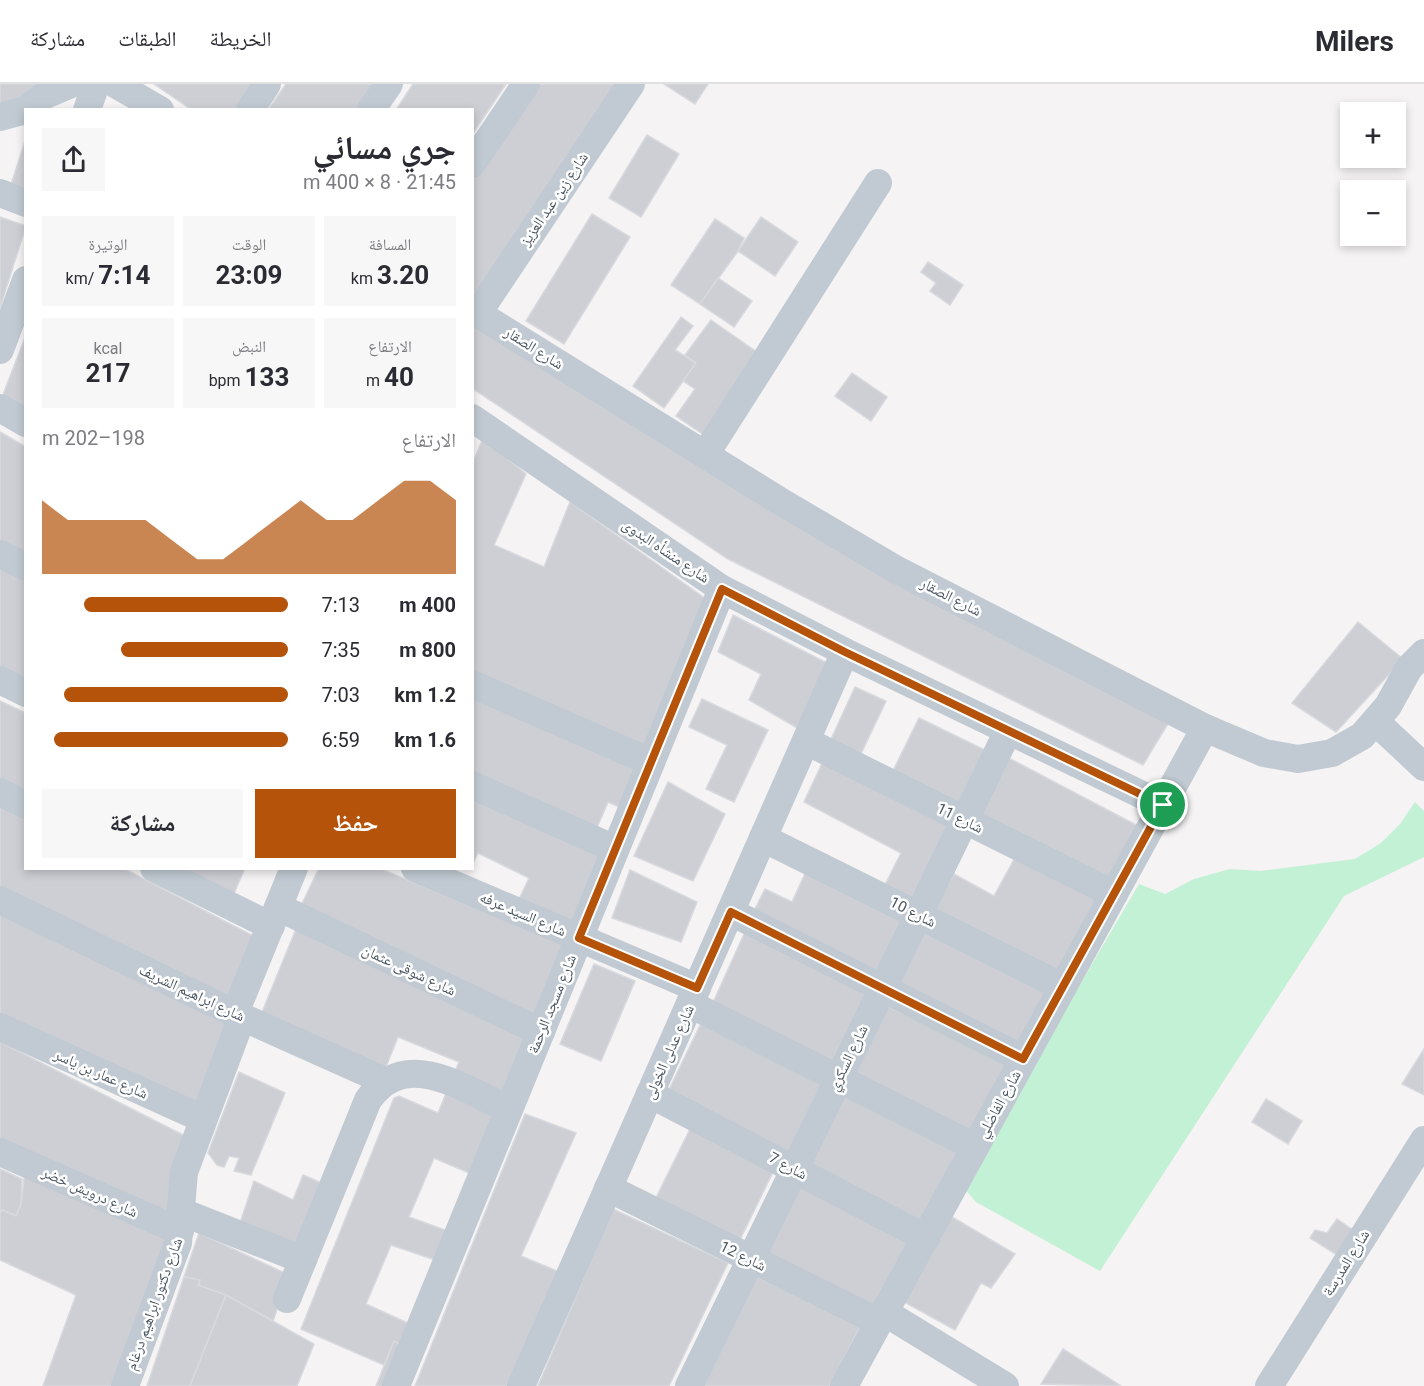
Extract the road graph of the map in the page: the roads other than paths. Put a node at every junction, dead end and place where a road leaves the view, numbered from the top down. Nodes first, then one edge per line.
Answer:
1 (71, 84) edge
2 (96, 84) edge
3 (115, 84) edge
4 (267, 84) edge
5 (388, 84) edge
6 (526, 84) edge
7 (631, 84) edge
8 (29, 108) edge
9 (88, 108) edge
10 (157, 108) edge
11 (251, 108) edge
12 (372, 108) edge
13 (24, 111) edge
14 (0, 117) edge
15 (474, 161) edge
16 (878, 183) dead end
17 (0, 193) edge
18 (24, 202) edge
19 (24, 286) edge
20 (475, 311) edge
21 (0, 350) edge
22 (0, 408) edge
23 (24, 422) edge
24 (474, 422) edge
25 (705, 454) junction
26 (0, 554) edge
27 (24, 566) edge
28 (722, 589) junction
29 (845, 652) junction
30 (1424, 652) edge
31 (0, 680) edge
32 (474, 685) edge
33 (24, 692) edge
34 (1376, 722) junction
35 (1205, 728) junction
36 (1008, 731) junction
37 (806, 741) junction
38 (651, 762) junction
39 (1424, 767) edge
40 (474, 786) edge
41 (0, 792) edge
42 (24, 804) edge
43 (1163, 805) junction
44 (965, 820) junction
45 (763, 838) junction
46 (615, 849) junction
47 (159, 870) edge
48 (293, 870) edge
49 (420, 870) edge
50 (1114, 894) junction
51 (0, 900) edge
52 (731, 912) junction
53 (918, 915) junction
54 (275, 917) junction
55 (579, 938) junction
56 (1063, 987) junction
57 (882, 988) junction
58 (693, 996) junction
59 (239, 1015) junction
60 (0, 1027) edge
61 (541, 1032) junction
62 (1023, 1059) junction
63 (839, 1078) junction
64 (385, 1081) junction
65 (650, 1094) junction
66 (509, 1109) junction
67 (203, 1119) junction
68 (1424, 1140) edge
69 (975, 1147) junction
70 (0, 1152) edge
71 (794, 1169) junction
72 (608, 1188) junction
73 (181, 1222) junction
74 (926, 1238) junction
75 (750, 1259) junction
76 (303, 1260) junction
77 (287, 1299) dead end
78 (882, 1317) junction
79 (125, 1386) edge
80 (396, 1386) edge
81 (521, 1386) edge
82 (689, 1386) edge
83 (844, 1386) edge
84 (1005, 1386) edge
85 (1269, 1386) edge

1 - 8 street
2 - 9 street
3 - 10 street
4 - 11 street
5 - 12 street
6 - 15 street
7 - 20 street, شارع زين عبد العزيز
13 - 14 street
16 - 25 street
17 - 18 street
19 - 21 street
20 - 25 street, شارع الصقار
22 - 23 street
24 - 28 street, شارع منشأه البدوى
25 - 35 street, شارع الصقار
26 - 27 street
28 - 29 street, شارع منشأه البدوى
28 - 38 street, شارع مسجد الرحمة
29 - 36 street, شارع منشأه البدوى
29 - 37 street, شارع عدلى الخولى
30 - 34 street, شارع الصقار
31 - 33 street
32 - 38 street
34 - 35 street, شارع الصقار
34 - 39 street
35 - 43 street, شارع الفاضلي
36 - 43 street, شارع منشأه البدوى
36 - 44 street, شارع السكري
37 - 44 street, شارع 11
37 - 45 street, شارع عدلى الخولى
38 - 46 street, شارع مسجد الرحمة
40 - 46 street
41 - 42 street
43 - 50 street, شارع الفاضلي
44 - 50 street, شارع 11
44 - 53 street, شارع السكري
45 - 52 street, شارع عدلى الخولى
45 - 53 street, شارع 10
46 - 55 street, شارع مسجد الرحمة
47 - 54 street, شارع شوقى عثمان
48 - 54 street, شارع دكتور ابراهيم درغام
49 - 55 street, شارع السيد عرفه
50 - 56 street, شارع الفاضلي
51 - 59 street, شارع ابراهيم الشريف
52 - 57 street
52 - 58 street, شارع عدلى الخولى
53 - 56 street, شارع 10
53 - 57 street, شارع السكري
54 - 59 street, شارع دكتور ابراهيم درغام
54 - 61 street, شارع شوقى عثمان
55 - 58 street, شارع السيد عرفه
55 - 61 street, شارع مسجد الرحمة
56 - 62 street, شارع الفاضلي
57 - 62 street
57 - 63 street, شارع السكري
58 - 63 street, شارع السيد عرفه
58 - 65 street, شارع عدلى الخولى
59 - 64 street, شارع ابراهيم الشريف
59 - 67 street, شارع دكتور ابراهيم درغام
60 - 67 street, شارع عمار بن ياسر
61 - 66 street, شارع مسجد الرحمة
62 - 69 street, شارع الفاضلي
63 - 69 street, شارع السيد عرفه
63 - 71 street, شارع السكري
64 - 66 street
64 - 76 street
65 - 71 street, شارع 7
65 - 72 street, شارع عدلى الخولى
66 - 80 street, شارع مسجد الرحمة
67 - 73 street, شارع دكتور ابراهيم درغام
68 - 85 street, شارع المدرسة
69 - 74 street, شارع الفاضلي
70 - 73 street, شارع درويش خضر
71 - 74 street, شارع 7
71 - 75 street, شارع السكري
72 - 75 street, شارع 12
72 - 81 street, شارع عدلى الخولى
73 - 76 street, شارع درويش خضر
73 - 79 street, شارع دكتور ابراهيم درغام
74 - 78 street, شارع الفاضلي
75 - 78 street, شارع 12
75 - 82 street, شارع السكري
76 - 77 street
78 - 83 street, شارع الفاضلي
78 - 84 street, شارع 12

